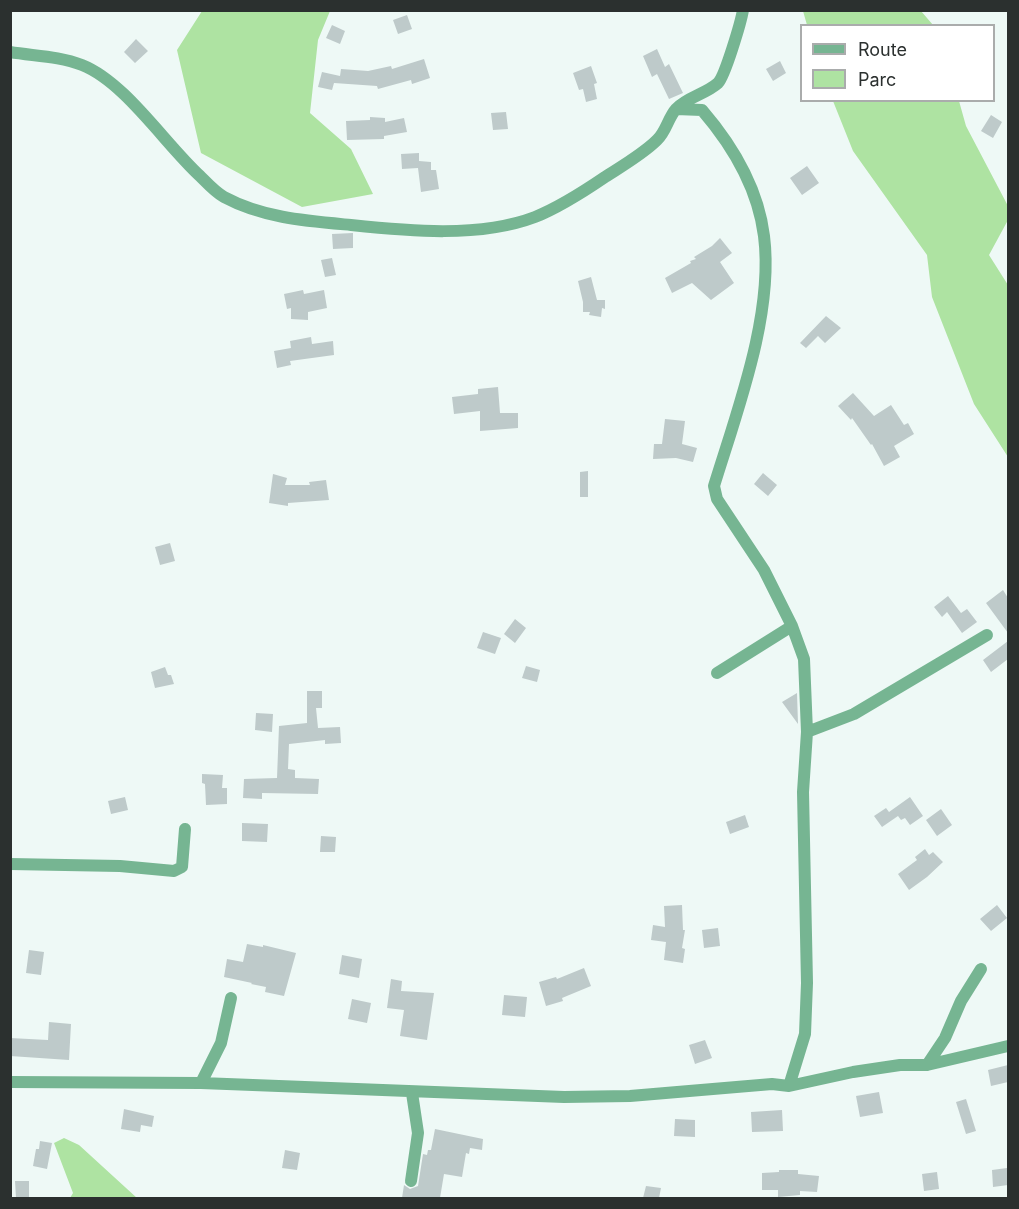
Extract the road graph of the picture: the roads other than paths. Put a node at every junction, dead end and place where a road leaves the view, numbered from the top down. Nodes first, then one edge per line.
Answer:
1 (743, 10) edge
2 (10, 52) edge
3 (676, 109) junction
4 (792, 626) junction
5 (987, 635) dead end
6 (717, 673) dead end
7 (807, 732) junction
8 (185, 829) dead end
9 (10, 864) edge
10 (981, 969) dead end
11 (231, 998) dead end
12 (1008, 1046) edge
13 (927, 1065) junction
14 (10, 1082) edge
15 (201, 1083) junction
16 (789, 1086) junction
17 (412, 1093) junction
18 (411, 1181) dead end

1 - 3 street
2 - 3 street
3 - 4 street
4 - 6 street
4 - 7 street
5 - 7 street
7 - 16 street
8 - 9 street
10 - 13 street
11 - 15 street
12 - 13 street
13 - 16 street
14 - 15 street
15 - 17 street
16 - 17 street
17 - 18 street

